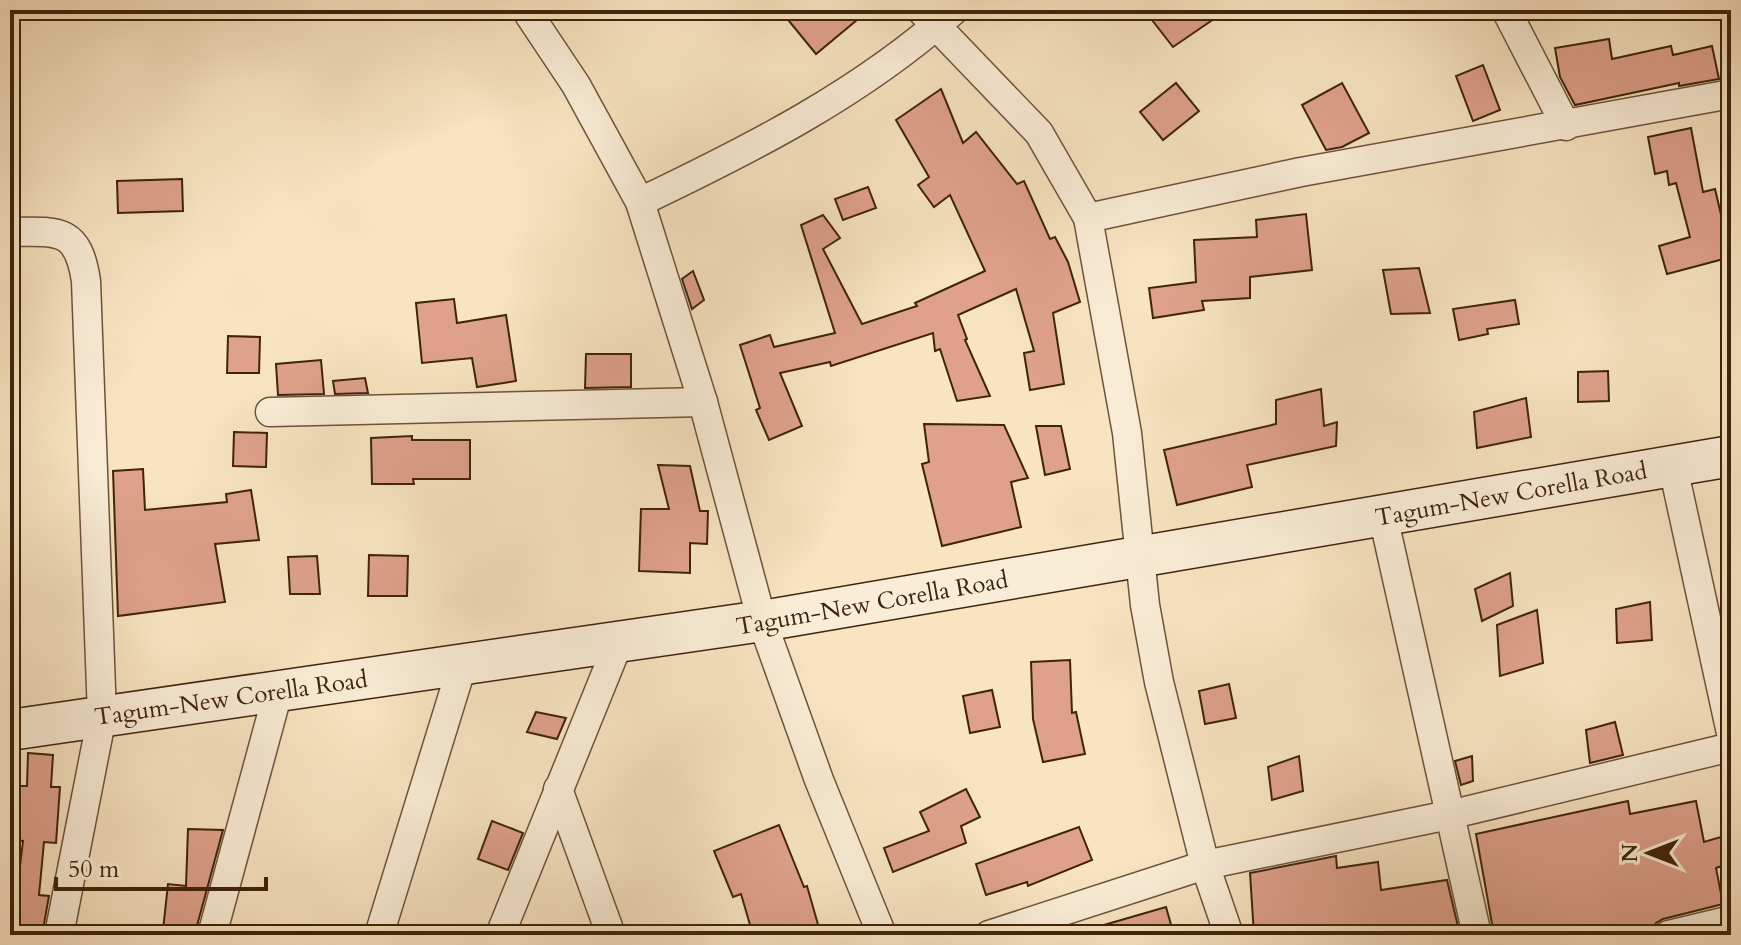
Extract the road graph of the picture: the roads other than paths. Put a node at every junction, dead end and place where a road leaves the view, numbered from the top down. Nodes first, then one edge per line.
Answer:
1 (526, 10) edge
2 (1506, 10) edge
3 (937, 15) edge
4 (1731, 94) edge
5 (1566, 126) junction
6 (640, 202) junction
7 (1088, 218) junction
8 (10, 232) edge
9 (703, 402) junction
10 (270, 412) dead end
11 (1731, 456) edge
12 (1673, 467) junction
13 (1383, 516) junction
14 (1140, 558) junction
15 (762, 621) junction
16 (618, 644) junction
17 (462, 666) junction
18 (278, 692) junction
19 (102, 716) junction
20 (10, 730) edge
21 (1731, 733) edge
22 (1731, 747) edge
23 (558, 789) junction
24 (1449, 815) junction
25 (1205, 865) junction
26 (1731, 920) edge
27 (59, 935) edge
28 (212, 935) edge
29 (379, 935) edge
30 (500, 935) edge
31 (611, 935) edge
32 (882, 935) edge
33 (989, 935) edge
34 (1229, 935) edge
35 (1477, 935) edge
36 (1668, 935) edge

1 - 6 street
2 - 5 street
3 - 6 street
3 - 7 street
4 - 5 street
5 - 7 street
6 - 9 street
7 - 14 street
8 - 19 street
9 - 10 street
9 - 15 street
11 - 12 main road, Tagum-New Corella Road
12 - 13 main road, Tagum-New Corella Road
12 - 21 street
13 - 14 main road, Tagum-New Corella Road
13 - 24 street
14 - 15 main road, Tagum-New Corella Road
14 - 25 street
15 - 16 main road, Tagum-New Corella Road
15 - 32 street
16 - 17 main road, Tagum-New Corella Road
16 - 23 street
17 - 18 main road, Tagum-New Corella Road
17 - 29 street
18 - 19 main road, Tagum-New Corella Road
18 - 28 street
19 - 20 main road, Tagum-New Corella Road
19 - 27 street
22 - 24 street
23 - 30 street
23 - 31 street
24 - 25 street
24 - 35 street
25 - 33 street
25 - 34 street
26 - 36 street

